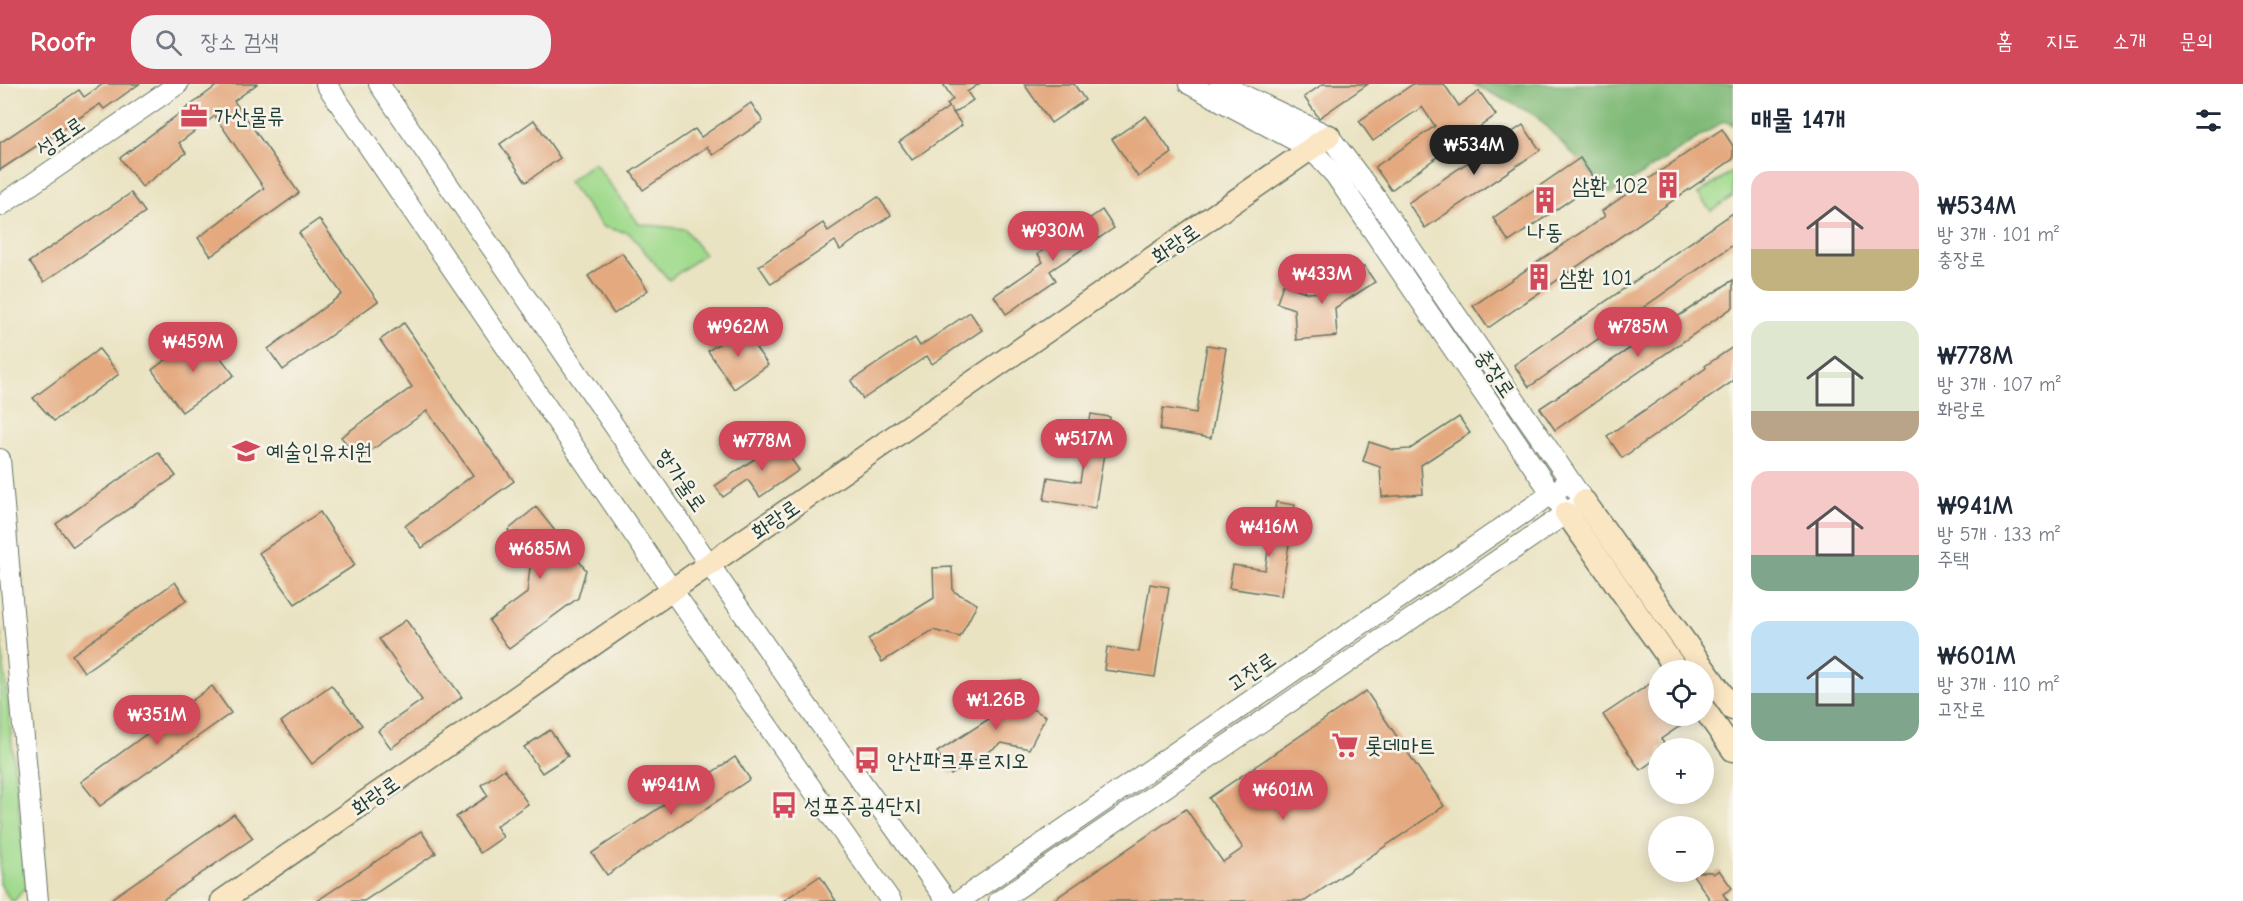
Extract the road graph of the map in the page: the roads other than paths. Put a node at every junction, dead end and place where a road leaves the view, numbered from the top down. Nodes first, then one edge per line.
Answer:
1 (178, 84) edge
2 (326, 84) edge
3 (379, 84) edge
4 (1189, 84) edge
5 (1220, 84) edge
6 (1320, 143) junction
7 (0, 206) edge
8 (0, 459) edge
9 (1570, 482) junction
10 (1551, 494) junction
11 (1575, 507) junction
12 (710, 563) junction
13 (672, 590) junction
14 (1671, 660) edge
15 (1733, 709) edge
16 (1714, 722) edge
17 (1732, 745) edge
18 (38, 901) edge
19 (222, 901) edge
20 (891, 901) edge
21 (947, 901) edge
22 (959, 901) edge
23 (999, 901) edge

1 - 7 street, 성포로
2 - 13 street
3 - 12 street, 항가울로
4 - 6 street, 충장로
5 - 6 street, 충장로
6 - 9 street, 충장로
6 - 10 street, 충장로
6 - 12 main road, 화랑로
8 - 18 street
9 - 10 street, 고잔로
9 - 11 street, 충장로
10 - 11 street, 충장로
10 - 22 street, 고잔로
11 - 14 main road, 충장로
11 - 15 main road, 충장로
11 - 23 street
12 - 13 main road, 화랑로
12 - 21 street, 항가울로
13 - 19 main road, 화랑로
13 - 20 street
16 - 17 main road

